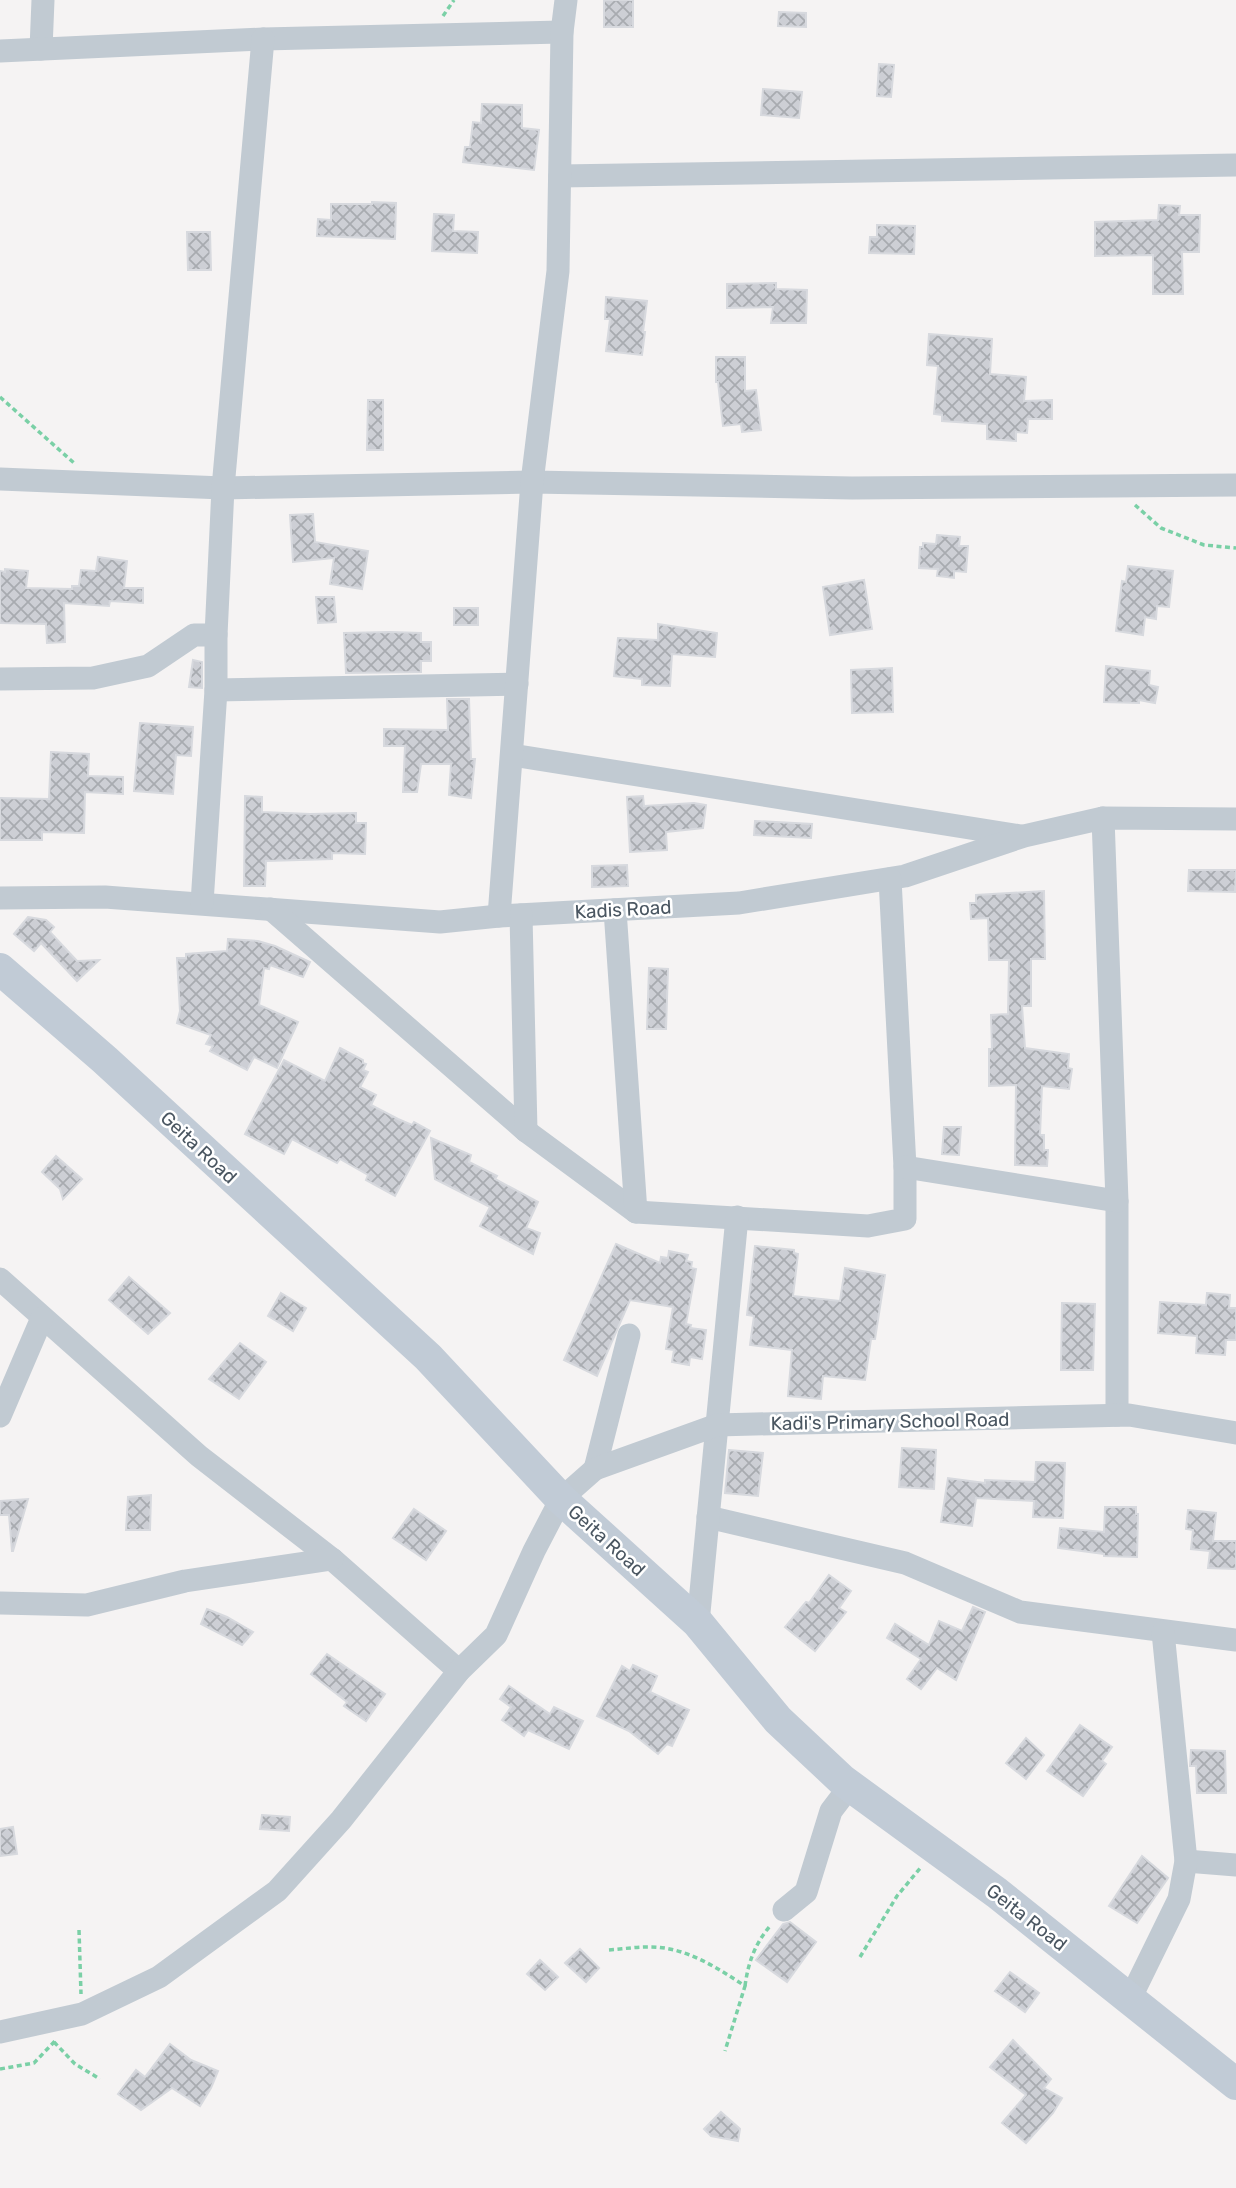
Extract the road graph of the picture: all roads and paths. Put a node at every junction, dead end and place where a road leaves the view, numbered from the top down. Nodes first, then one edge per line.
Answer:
1 (43, 0) edge
2 (566, 0) edge
3 (562, 32) junction
4 (263, 39) junction
5 (41, 49) junction
6 (0, 51) edge
7 (1236, 165) edge
8 (560, 176) junction
9 (0, 397) edge
10 (0, 479) edge
11 (97, 482) junction
12 (532, 482) junction
13 (1236, 485) edge
14 (1112, 486) junction
15 (223, 488) junction
16 (1236, 548) edge
17 (216, 635) junction
18 (0, 680) edge
19 (517, 684) junction
20 (216, 690) junction
21 (512, 755) junction
22 (1103, 818) junction
23 (1236, 819) edge
24 (1024, 836) junction
25 (890, 878) junction
26 (0, 898) edge
27 (202, 903) junction
28 (271, 909) junction
29 (615, 910) junction
30 (510, 916) junction
31 (0, 968) edge
32 (526, 1131) junction
33 (905, 1167) junction
34 (1117, 1201) junction
35 (636, 1212) junction
36 (737, 1217) junction
37 (0, 1279) edge
38 (42, 1318) junction
39 (629, 1335) dead end
40 (1117, 1415) junction
41 (0, 1416) edge
42 (717, 1424) junction
43 (1236, 1433) edge
44 (595, 1469) junction
45 (561, 1499) junction
46 (708, 1517) junction
47 (332, 1559) junction
48 (0, 1603) edge
49 (698, 1623) junction
50 (1163, 1632) junction
51 (1236, 1640) edge
52 (459, 1671) junction
53 (850, 1786) junction
54 (936, 1848) junction
55 (1186, 1861) junction
56 (1236, 1865) edge
57 (784, 1910) joint
58 (79, 1930) dead end
59 (609, 1950) dead end
60 (860, 1957) dead end
61 (745, 1986) junction
62 (1130, 1999) junction
63 (76, 2016) junction
64 (0, 2032) edge
65 (54, 2042) junction
66 (725, 2051) dead end
67 (0, 2069) edge
68 (100, 2079) dead end
69 (1236, 2084) edge

1 - 5 street
2 - 3 street
3 - 4 street
3 - 8 street
4 - 5 street
4 - 15 street
5 - 6 street
7 - 8 street
8 - 12 street
9 - 11 path
10 - 11 street
11 - 15 street
12 - 14 street
12 - 15 street
12 - 19 street
13 - 14 street
14 - 16 path
15 - 17 street
17 - 18 street
17 - 20 street
19 - 20 street
19 - 21 street
20 - 27 street
21 - 24 street
21 - 30 street
22 - 23 street, Kadis Road
22 - 24 street, Kadis Road
22 - 34 street
24 - 25 street, Kadis Road
25 - 29 street, Kadis Road
25 - 33 street
26 - 27 street, Kadis Road
27 - 28 street, Kadis Road
28 - 30 street, Kadis Road
28 - 32 street
29 - 30 street, Kadis Road
29 - 35 street
30 - 32 street
31 - 45 main road, Geita Road
32 - 35 street
33 - 34 street
33 - 36 street
34 - 40 street
35 - 36 street
36 - 42 street
37 - 38 street
38 - 41 street
38 - 47 street
39 - 44 street
40 - 42 street, Kadi's Primary School Road
40 - 43 street, Kadi's Primary School Road
42 - 44 street, Kadi's Primary School Road
42 - 46 street
44 - 45 street, Kadi's Primary School Road
45 - 49 main road, Geita Road
45 - 52 street
46 - 49 street
46 - 50 street
47 - 48 street
47 - 52 street
49 - 53 main road, Geita Road
50 - 51 street
50 - 55 street
52 - 63 street
53 - 54 main road, Geita Road
53 - 57 street
54 - 60 path
54 - 62 main road, Geita Road
55 - 56 street
55 - 62 street
57 - 61 path
58 - 63 path
59 - 61 path
61 - 66 path
62 - 69 main road, Geita Road
63 - 64 street
63 - 65 path
65 - 67 path
65 - 68 path

